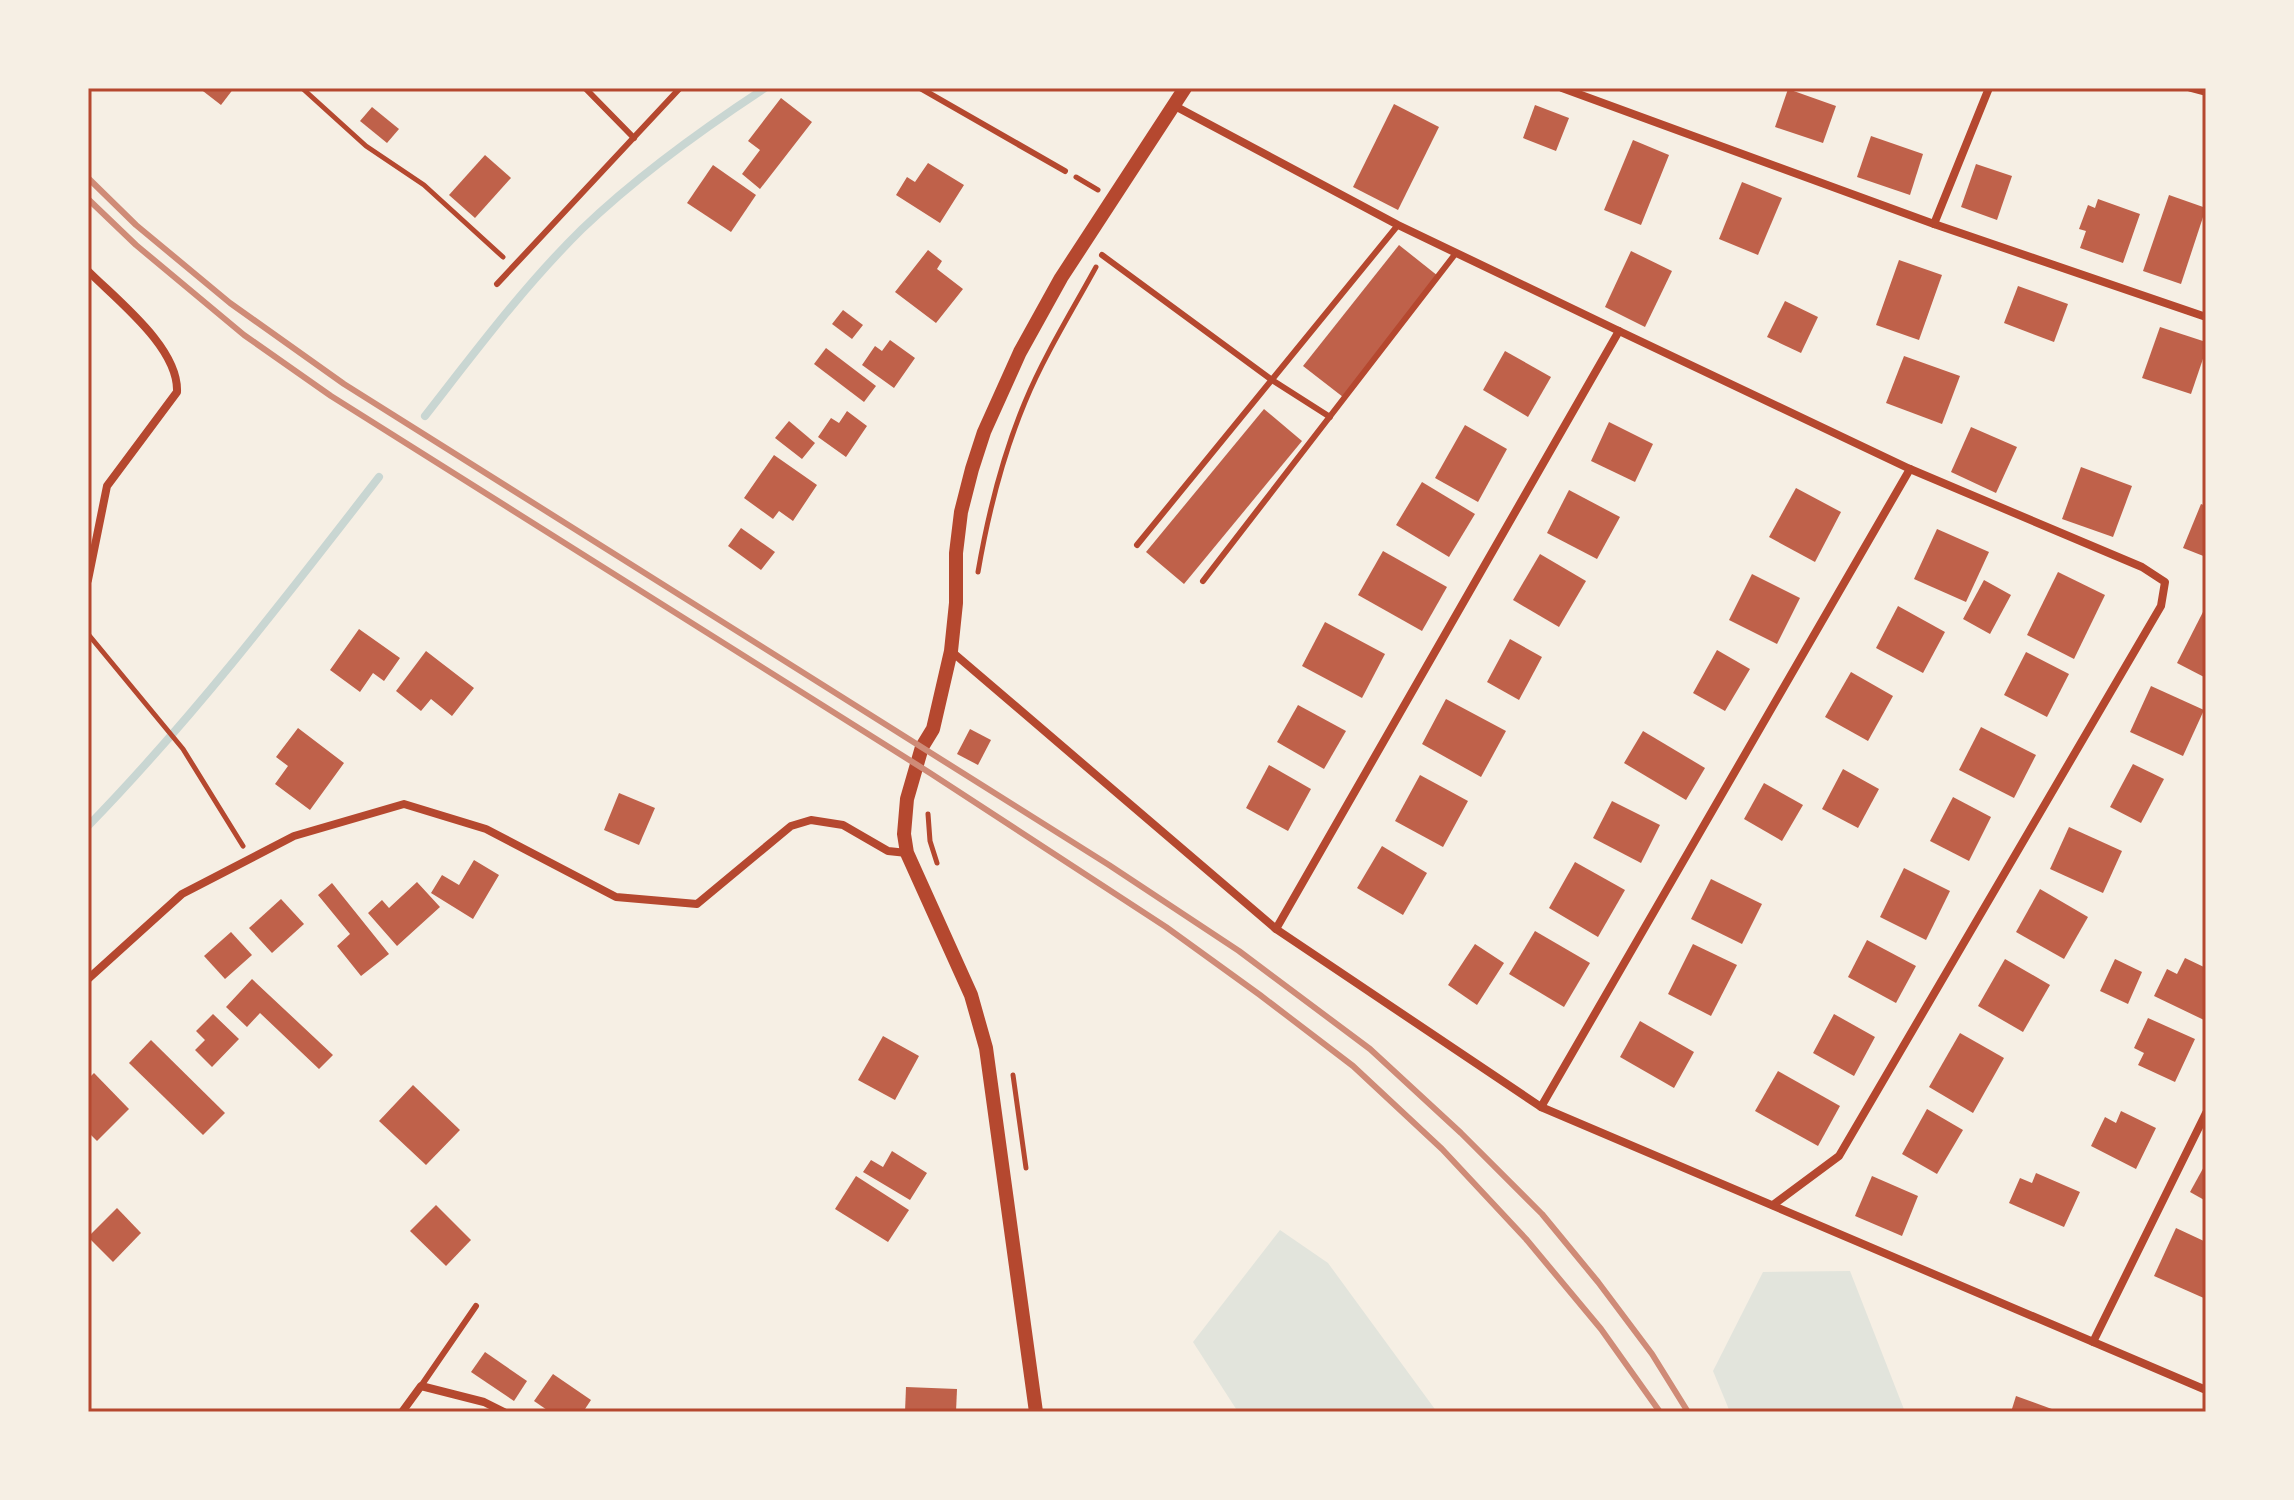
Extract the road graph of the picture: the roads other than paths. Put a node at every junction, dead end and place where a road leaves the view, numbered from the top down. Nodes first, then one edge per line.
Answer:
1 (585, 88) edge
2 (680, 88) edge
3 (920, 88) edge
4 (1185, 88) edge
5 (1562, 88) edge
6 (1989, 88) edge
7 (2191, 88) edge
8 (2206, 92) edge
9 (1173, 105) junction
10 (634, 138) junction
11 (1065, 171) road end
12 (1934, 224) junction
13 (1398, 225) junction
14 (1456, 253) junction
15 (1102, 255) dead end
16 (88, 271) edge
17 (497, 284) dead end
18 (2206, 317) edge
19 (1619, 331) junction
20 (1272, 380) junction
21 (1330, 417) junction
22 (1910, 469) junction
23 (1137, 545) dead end
24 (88, 580) edge
25 (1203, 581) dead end
26 (951, 651) junction
27 (907, 853) junction
28 (1276, 929) junction
29 (88, 979) edge
30 (1541, 1107) junction
31 (2206, 1113) edge
32 (1773, 1205) junction
33 (476, 1306) dead end
34 (2093, 1342) junction
35 (421, 1386) junction
36 (2206, 1390) edge
37 (402, 1412) edge
38 (504, 1412) edge
39 (1036, 1412) edge

1 - 10 lane
2 - 10 lane
3 - 11 lane
4 - 9 street
5 - 12 street
6 - 12 street
7 - 8 street
9 - 13 street
9 - 26 street
10 - 17 lane
12 - 18 street
13 - 14 street
13 - 20 lane
14 - 19 street
14 - 21 lane
15 - 20 lane
16 - 24 street
19 - 22 street
19 - 28 street
20 - 21 lane
20 - 23 lane
21 - 25 lane
22 - 30 street
22 - 32 street
26 - 27 street
26 - 28 street
27 - 29 street
27 - 39 street
28 - 30 street
30 - 32 street
31 - 34 street
32 - 34 street
33 - 35 lane
34 - 36 street
35 - 37 street
35 - 38 street

